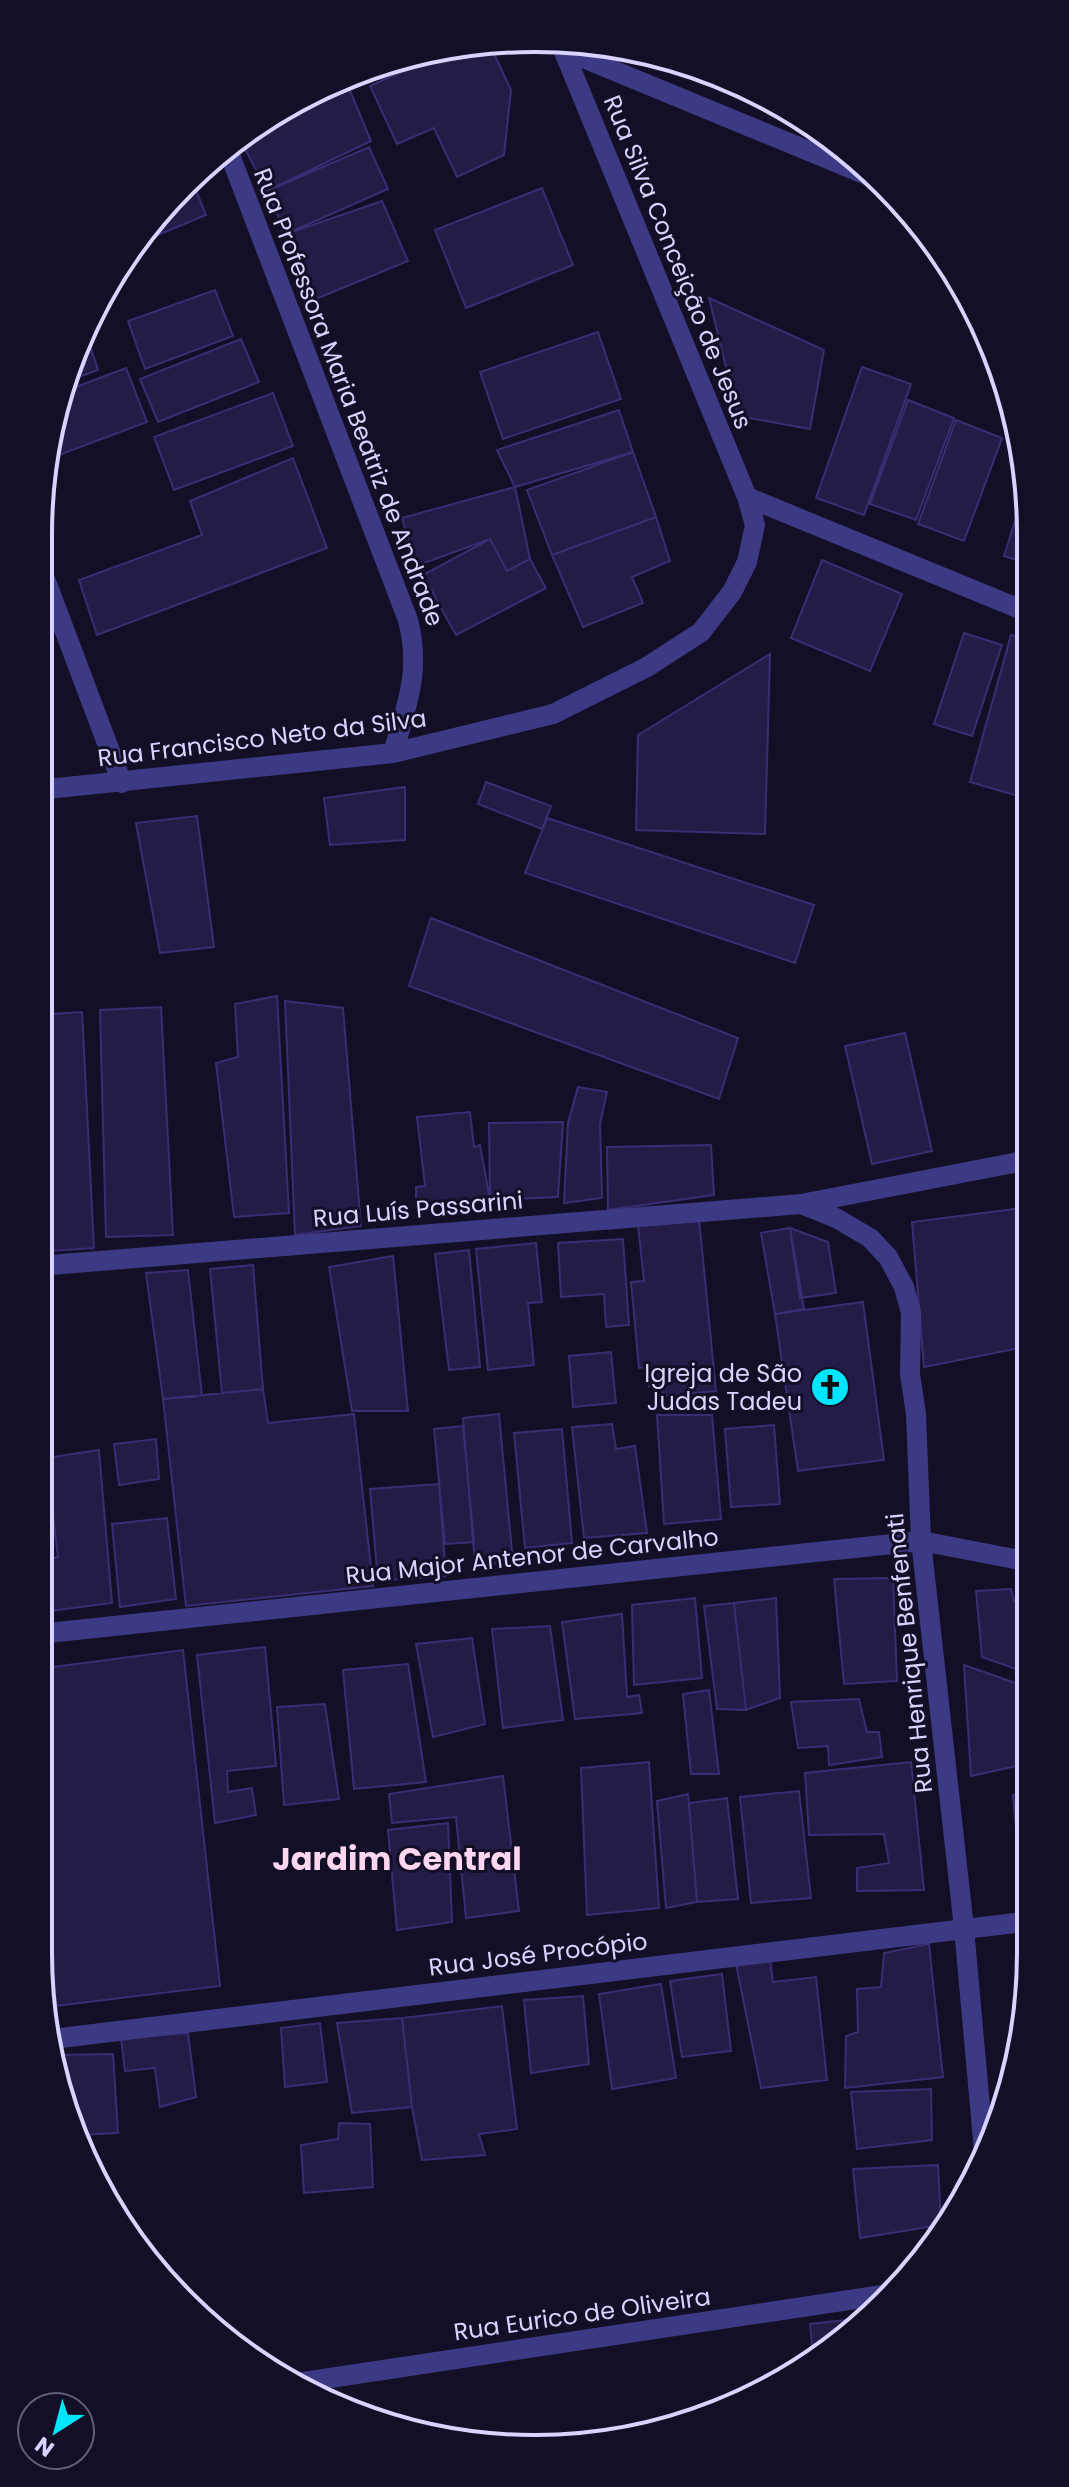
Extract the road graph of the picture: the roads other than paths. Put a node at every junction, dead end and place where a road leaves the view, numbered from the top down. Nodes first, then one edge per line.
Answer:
1 (565, 53) edge
2 (575, 54) edge
3 (232, 159) edge
4 (846, 166) edge
5 (747, 497) junction
6 (52, 597) edge
7 (1017, 608) edge
8 (393, 753) junction
9 (122, 783) junction
10 (52, 789) edge
11 (1017, 1162) edge
12 (801, 1204) junction
13 (52, 1265) edge
14 (921, 1541) junction
15 (1017, 1559) edge
16 (52, 1633) edge
17 (1017, 1922) edge
18 (964, 1928) junction
19 (60, 2038) edge
20 (982, 2131) edge
21 (874, 2296) edge
22 (313, 2381) edge

1 - 5 street, Rua Silva Conceição de Jesus
2 - 4 street
3 - 8 street, Rua Professora Maria Beatriz de Andrade
5 - 7 street
5 - 8 street, Rua Francisco Neto da Silva
6 - 9 street
8 - 9 street, Rua Francisco Neto da Silva
9 - 10 street, Rua Francisco Neto da Silva
11 - 12 street, Rua Luís Passarini
12 - 13 street, Rua Luís Passarini
12 - 14 street, Rua Henrique Benfenati
14 - 15 street, Rua Major Antenor de Carvalho
14 - 16 street, Rua Major Antenor de Carvalho
14 - 18 street, Rua Henrique Benfenati
17 - 18 street, Rua José Procópio
18 - 19 street, Rua José Procópio
18 - 20 street, Rua Henrique Benfenati
21 - 22 street, Rua Eurico de Oliveira

